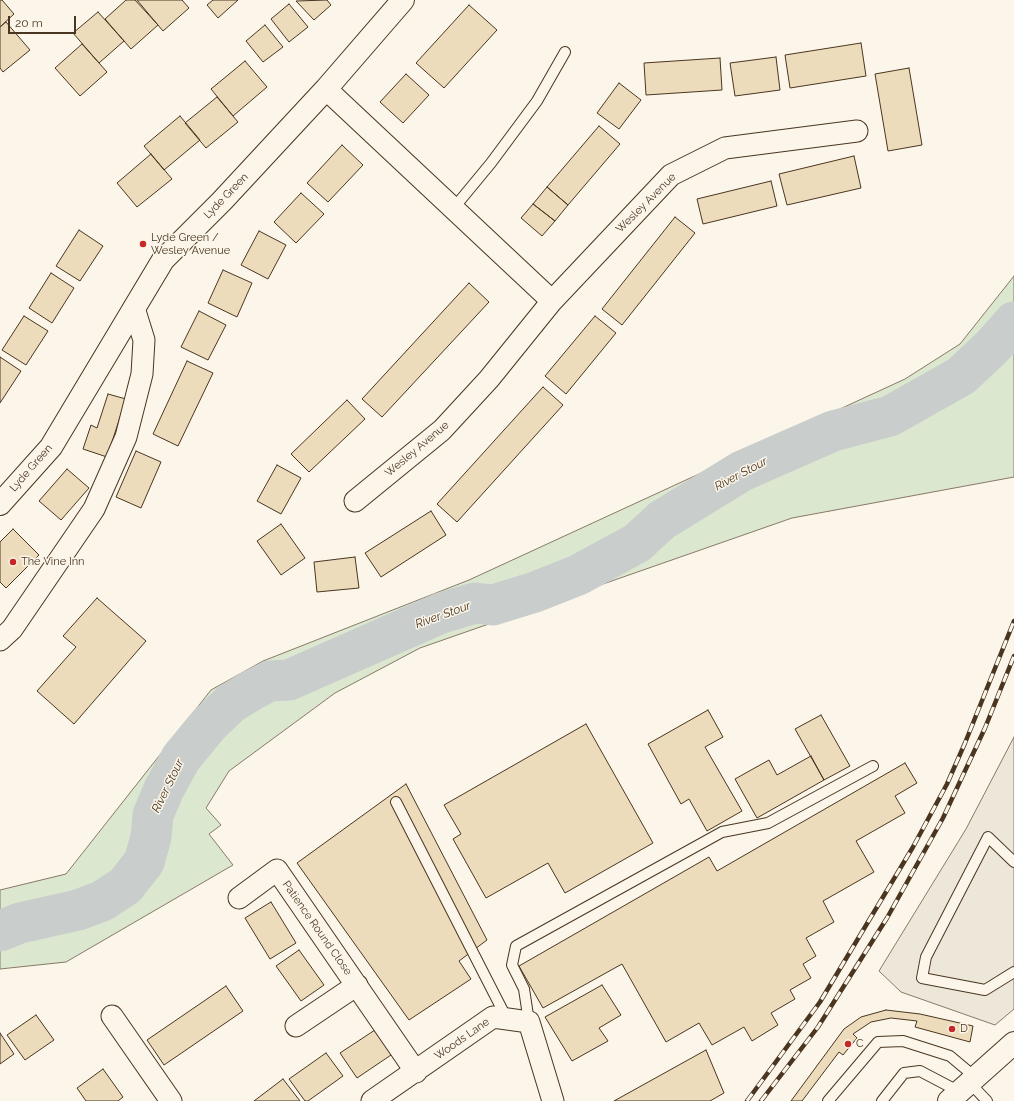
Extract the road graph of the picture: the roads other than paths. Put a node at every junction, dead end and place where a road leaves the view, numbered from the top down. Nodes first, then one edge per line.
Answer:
1 (403, 0) edge
2 (565, 52) dead end
3 (326, 89) junction
4 (857, 131) dead end
5 (453, 210) junction
6 (552, 301) junction
7 (134, 308) junction
8 (355, 501) dead end
9 (0, 504) edge
10 (0, 640) edge
11 (873, 766) dead end
12 (396, 802) dead end
13 (1014, 862) edge
14 (239, 898) dead end
15 (1014, 972) edge
16 (357, 985) junction
17 (112, 1016) dead end
18 (507, 1019) junction
19 (529, 1022) junction
20 (296, 1026) dead end
21 (1014, 1043) edge
22 (416, 1072) junction
23 (964, 1088) edge
24 (171, 1101) edge
25 (372, 1101) edge
26 (553, 1101) edge
27 (828, 1101) edge
28 (882, 1101) edge
29 (987, 1101) edge

1 - 3 street, Lyde Green
2 - 5 lane
3 - 5 street
3 - 7 street, Lyde Green
4 - 6 street, Wesley Avenue
5 - 6 street
6 - 8 street, Wesley Avenue
7 - 9 street, Lyde Green
7 - 10 street
11 - 19 lane
12 - 18 lane
13 - 15 lane
14 - 16 street, Patience Round Close
16 - 20 street, Patience Round Close
16 - 22 street, Patience Round Close
17 - 24 street
18 - 19 street, Woods Lane
18 - 22 street, Woods Lane
19 - 26 street
21 - 23 street
22 - 25 street, Woods Lane
23 - 27 lane
23 - 28 lane
23 - 29 lane

